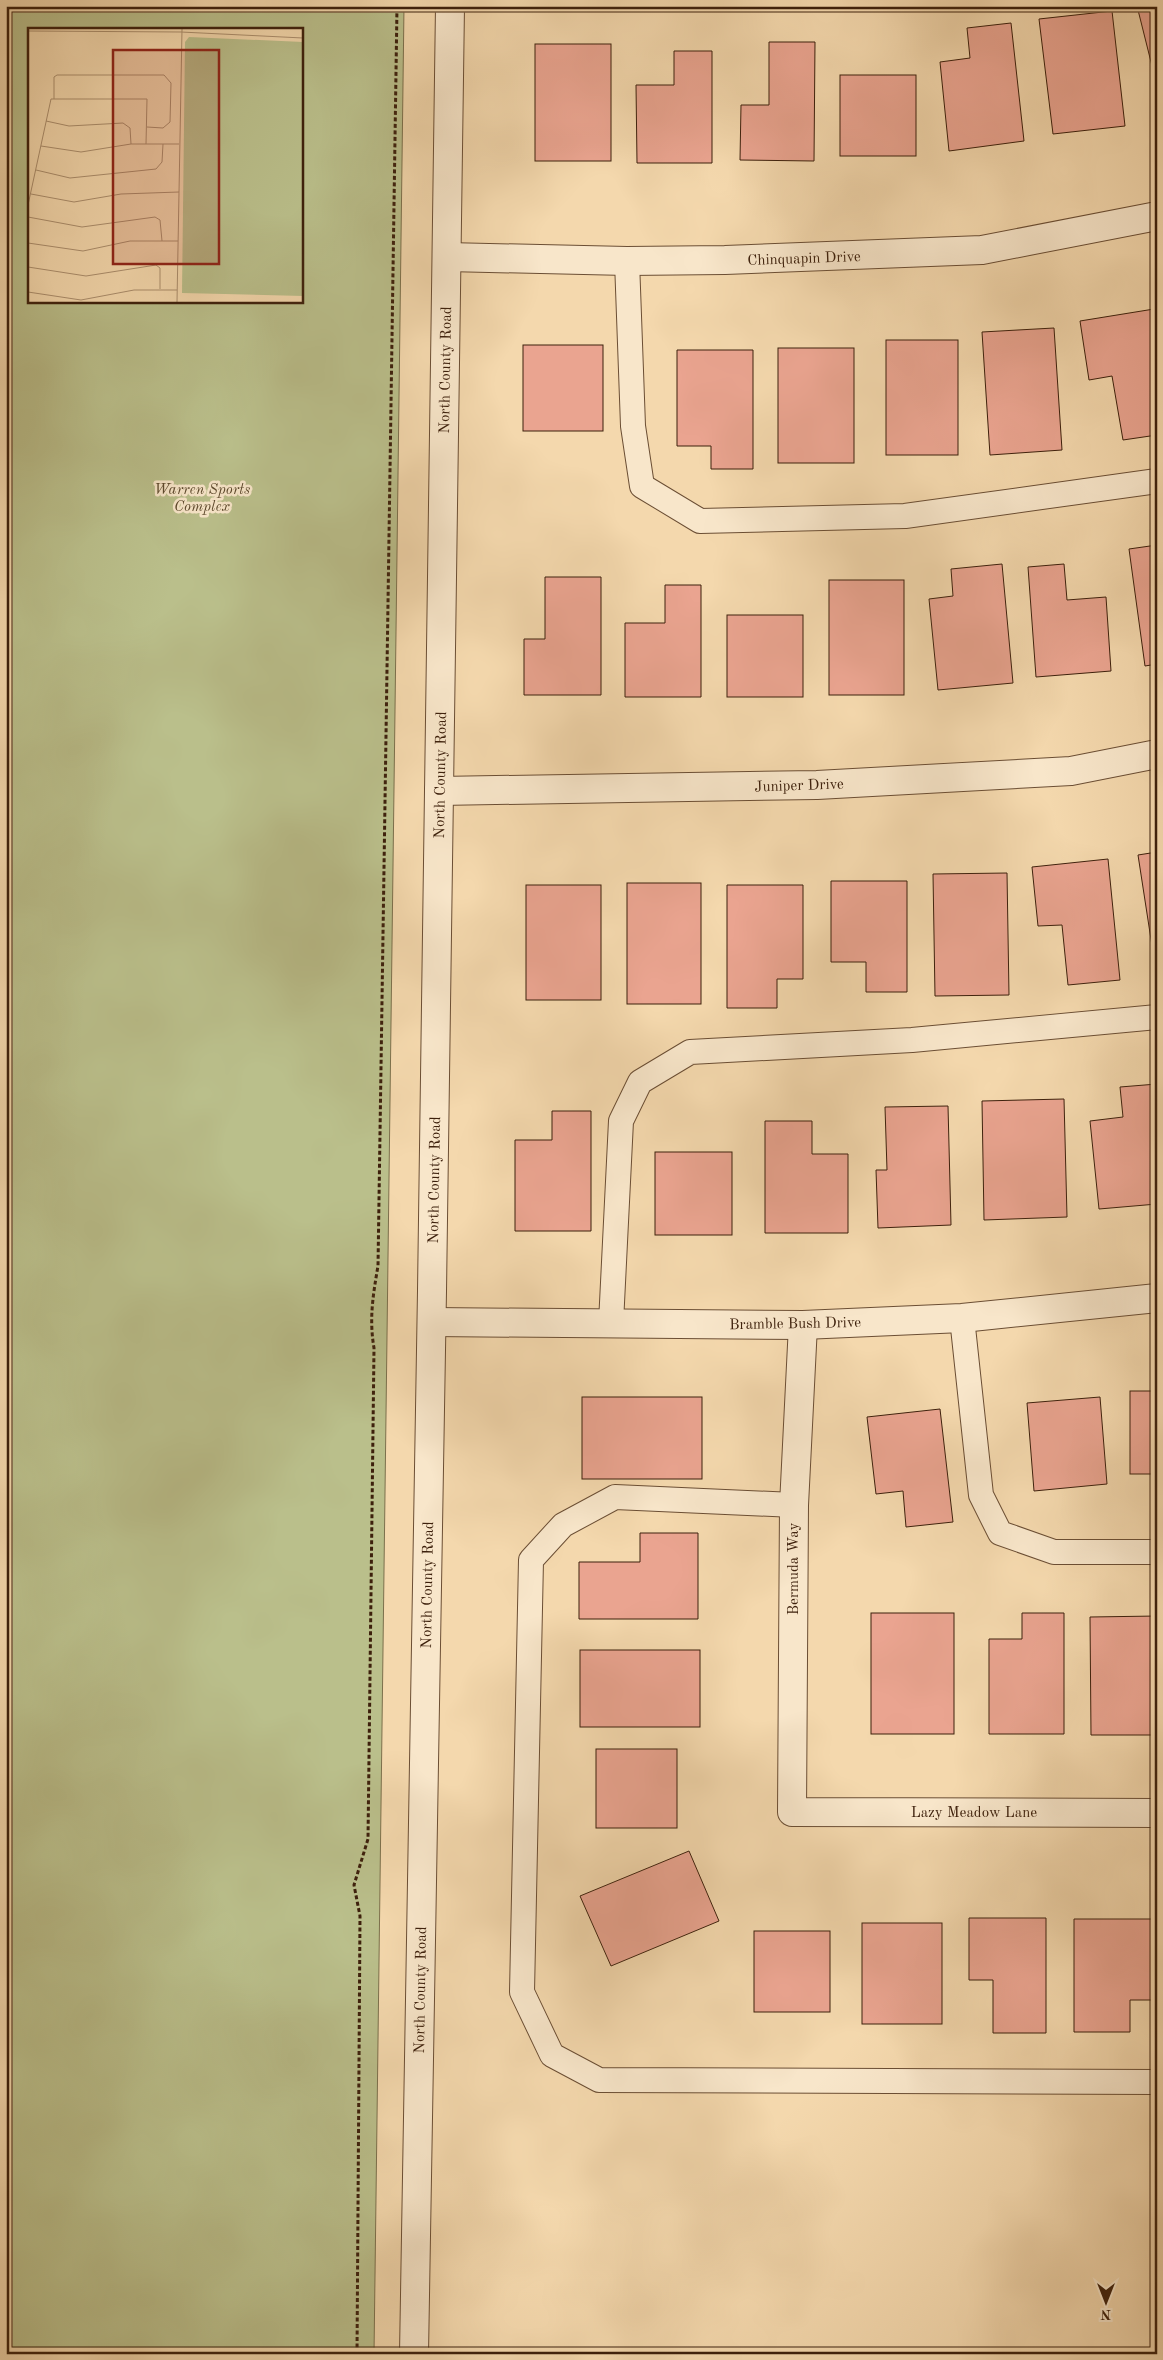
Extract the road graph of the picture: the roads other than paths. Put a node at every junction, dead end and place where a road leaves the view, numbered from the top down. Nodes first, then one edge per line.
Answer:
1 (450, 6) edge
2 (1157, 216) edge
3 (447, 256) junction
4 (627, 260) junction
5 (1157, 481) edge
6 (1157, 754) edge
7 (439, 791) junction
8 (1157, 1018) edge
9 (1157, 1298) edge
10 (962, 1318) junction
11 (432, 1322) junction
12 (611, 1323) junction
13 (803, 1325) junction
14 (794, 1505) junction
15 (1157, 1552) edge
16 (792, 1812) joint
17 (1157, 1813) edge
18 (1157, 2082) edge
19 (414, 2354) edge

1 - 3 street, North County Road
2 - 4 street, Chinquapin Drive
3 - 4 street, Chinquapin Drive
3 - 7 street, North County Road
4 - 5 lane
6 - 7 street, Juniper Drive
7 - 11 street, North County Road
8 - 12 lane
9 - 10 street, Bramble Bush Drive
10 - 13 street, Bramble Bush Drive
10 - 15 lane
11 - 12 street, Bramble Bush Drive
11 - 19 street, North County Road
12 - 13 street, Bramble Bush Drive
13 - 14 street, Bermuda Way
14 - 16 street, Bermuda Way
14 - 18 lane
16 - 17 street, Lazy Meadow Lane

